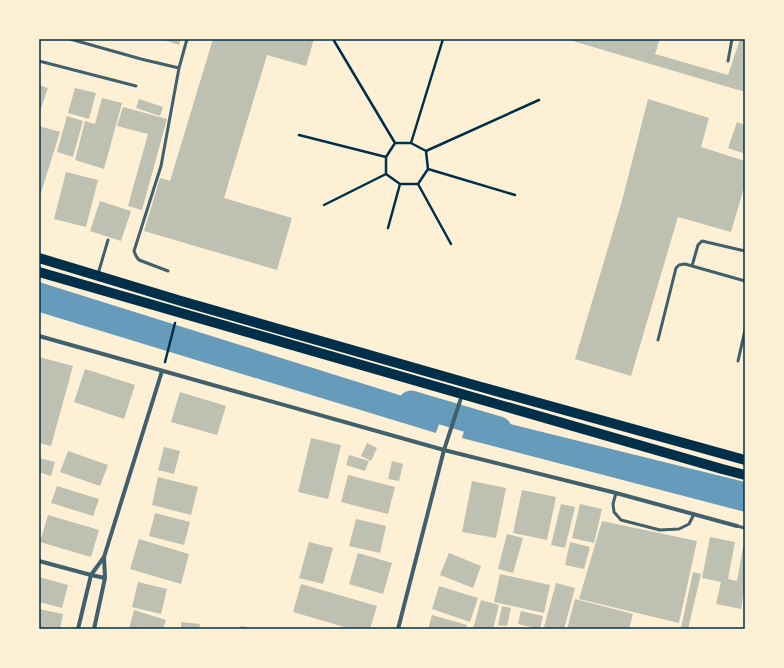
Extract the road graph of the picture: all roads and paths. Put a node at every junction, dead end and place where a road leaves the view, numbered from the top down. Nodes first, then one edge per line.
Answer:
1 (70, 39) edge
2 (188, 39) edge
3 (333, 39) edge
4 (443, 39) edge
5 (732, 39) edge
6 (39, 60) edge
7 (728, 61) dead end
8 (179, 68) junction
9 (136, 86) dead end
10 (539, 100) dead end
11 (299, 135) dead end
12 (394, 142) junction
13 (411, 143) junction
14 (426, 151) junction
15 (386, 157) junction
16 (428, 169) junction
17 (386, 174) junction
18 (400, 184) junction
19 (418, 184) junction
20 (515, 195) dead end
21 (324, 205) dead end
22 (388, 228) dead end
23 (108, 240) dead end
24 (451, 244) dead end
25 (745, 251) edge
26 (39, 258) edge
27 (692, 266) junction
28 (168, 271) dead end
29 (39, 272) edge
30 (97, 276) junction
31 (745, 281) edge
32 (175, 322) dead end
33 (745, 330) edge
34 (39, 336) edge
35 (658, 340) dead end
36 (167, 354) dead end
37 (738, 361) dead end
38 (162, 371) junction
39 (462, 394) junction
40 (444, 450) junction
41 (745, 460) edge
42 (745, 475) edge
43 (616, 493) junction
44 (694, 514) junction
45 (737, 526) joint
46 (745, 528) edge
47 (104, 557) junction
48 (39, 561) edge
49 (91, 575) junction
50 (105, 578) junction
51 (78, 629) edge
52 (94, 629) edge
53 (398, 629) edge

1 - 8 lane
2 - 8 lane
3 - 12 path
4 - 13 path
5 - 7 lane
6 - 9 lane
8 - 28 lane
10 - 14 path
11 - 15 path
12 - 13 path
12 - 15 path
13 - 14 path
14 - 16 path
15 - 17 path
16 - 19 path
16 - 20 path
17 - 18 path
17 - 21 path
18 - 19 path
18 - 22 path
19 - 24 path
23 - 30 lane
25 - 27 lane
26 - 30 main road
27 - 31 lane
27 - 35 lane
29 - 39 main road
30 - 41 main road
32 - 36 path
33 - 37 lane
34 - 38 street
38 - 40 street
38 - 47 street
39 - 40 street
39 - 42 main road
40 - 43 street
40 - 53 street
43 - 44 street
43 - 44 lane
44 - 45 street
45 - 46 lane
47 - 49 street
47 - 50 street
48 - 49 street
49 - 50 street
49 - 51 street
50 - 52 street

